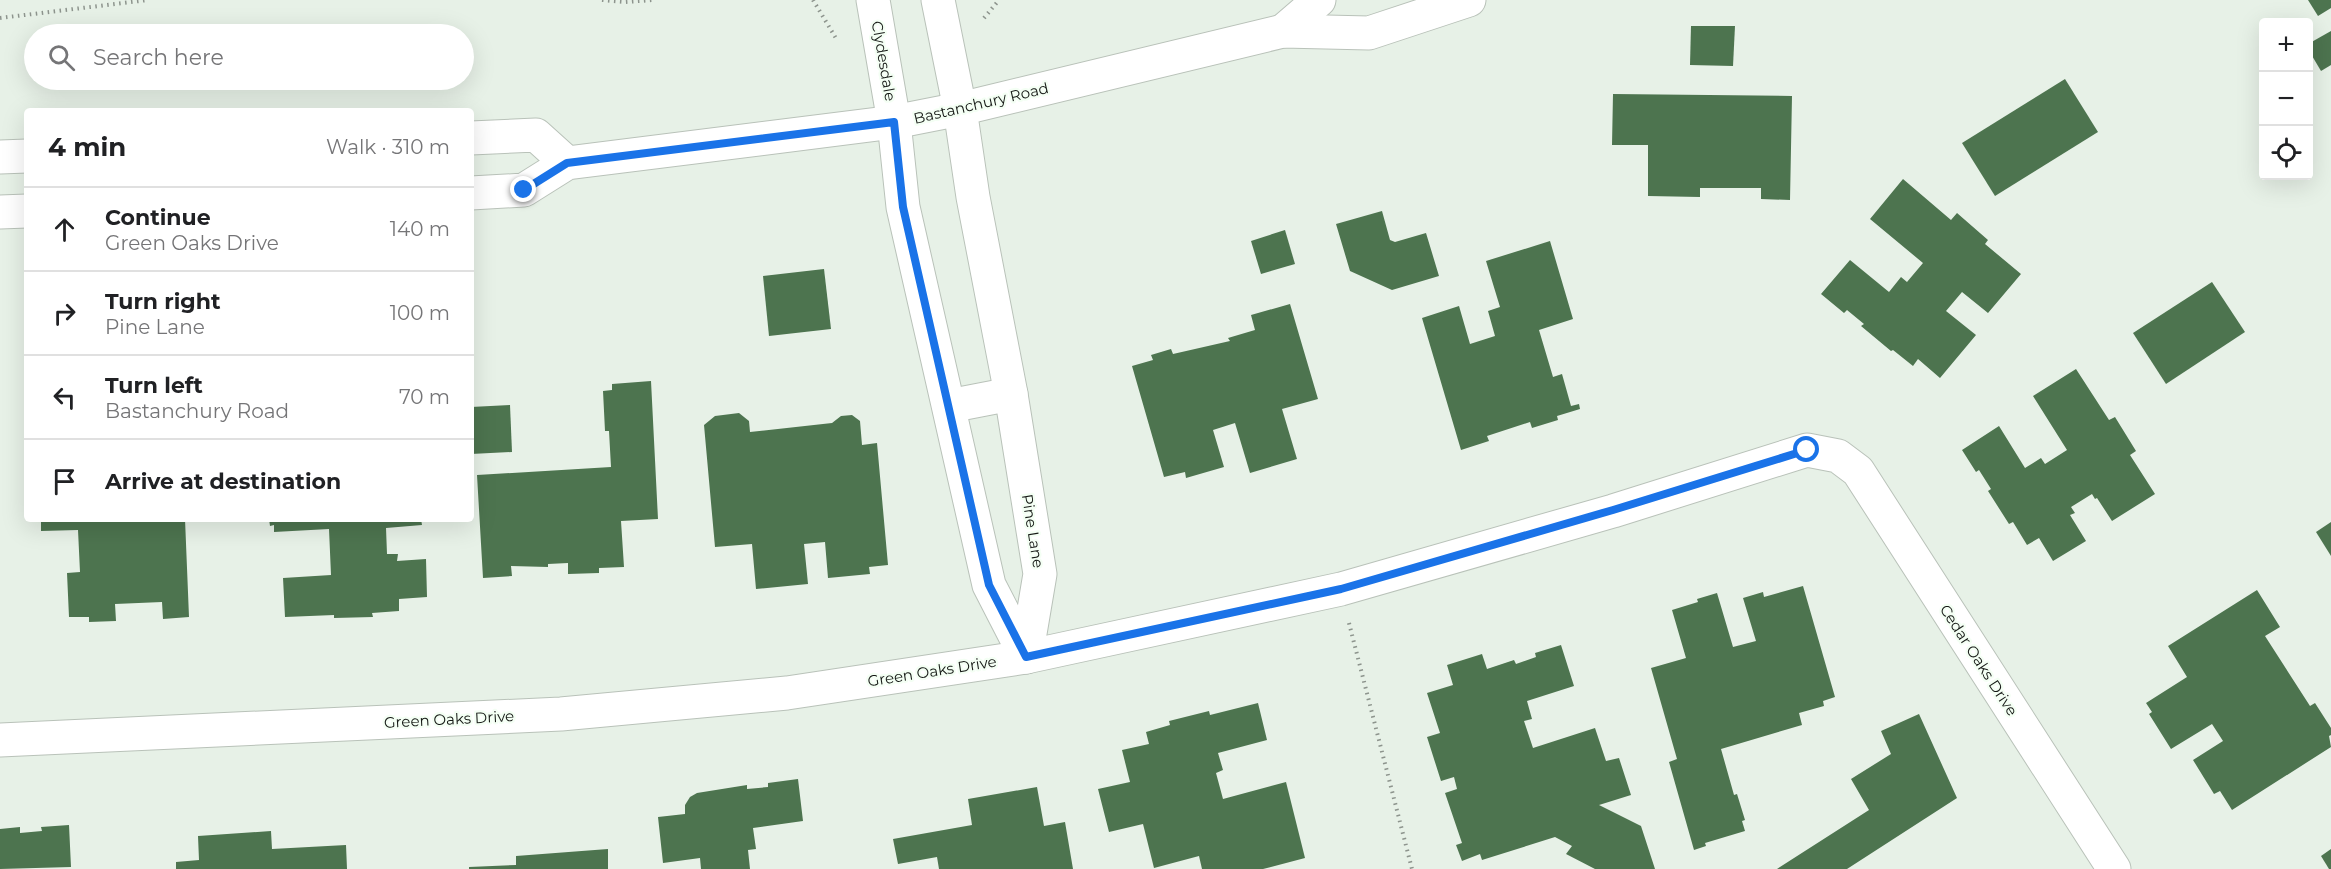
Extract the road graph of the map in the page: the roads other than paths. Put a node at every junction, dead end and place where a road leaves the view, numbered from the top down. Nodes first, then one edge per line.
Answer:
1 (873, 0) edge
2 (938, 0) edge
3 (1319, 0) edge
4 (1469, 0) edge
5 (1283, 31) junction
6 (960, 109) junction
7 (894, 122) junction
8 (474, 138) edge
9 (24, 156) edge
10 (0, 157) edge
11 (567, 163) junction
12 (474, 193) edge
13 (24, 211) edge
14 (0, 212) edge
15 (1011, 394) junction
16 (949, 406) junction
17 (1838, 456) joint
18 (1026, 657) junction
19 (0, 740) edge
20 (2114, 869) edge

1 - 7 street, Clydesdale
2 - 6 street
3 - 5 street, Bastanchury Road
4 - 5 street, Bastanchury Road
5 - 6 street, Bastanchury Road
6 - 7 street, Bastanchury Road
6 - 15 street, Pine Lane
7 - 11 street, Bastanchury Road
7 - 16 street
8 - 11 street
9 - 10 street
11 - 12 street, Bastanchury Road
13 - 14 street
15 - 16 street
15 - 18 street, Pine Lane
16 - 18 street
17 - 18 street, Green Oaks Drive
17 - 20 street, Cedar Oaks Drive
18 - 19 street, Green Oaks Drive

